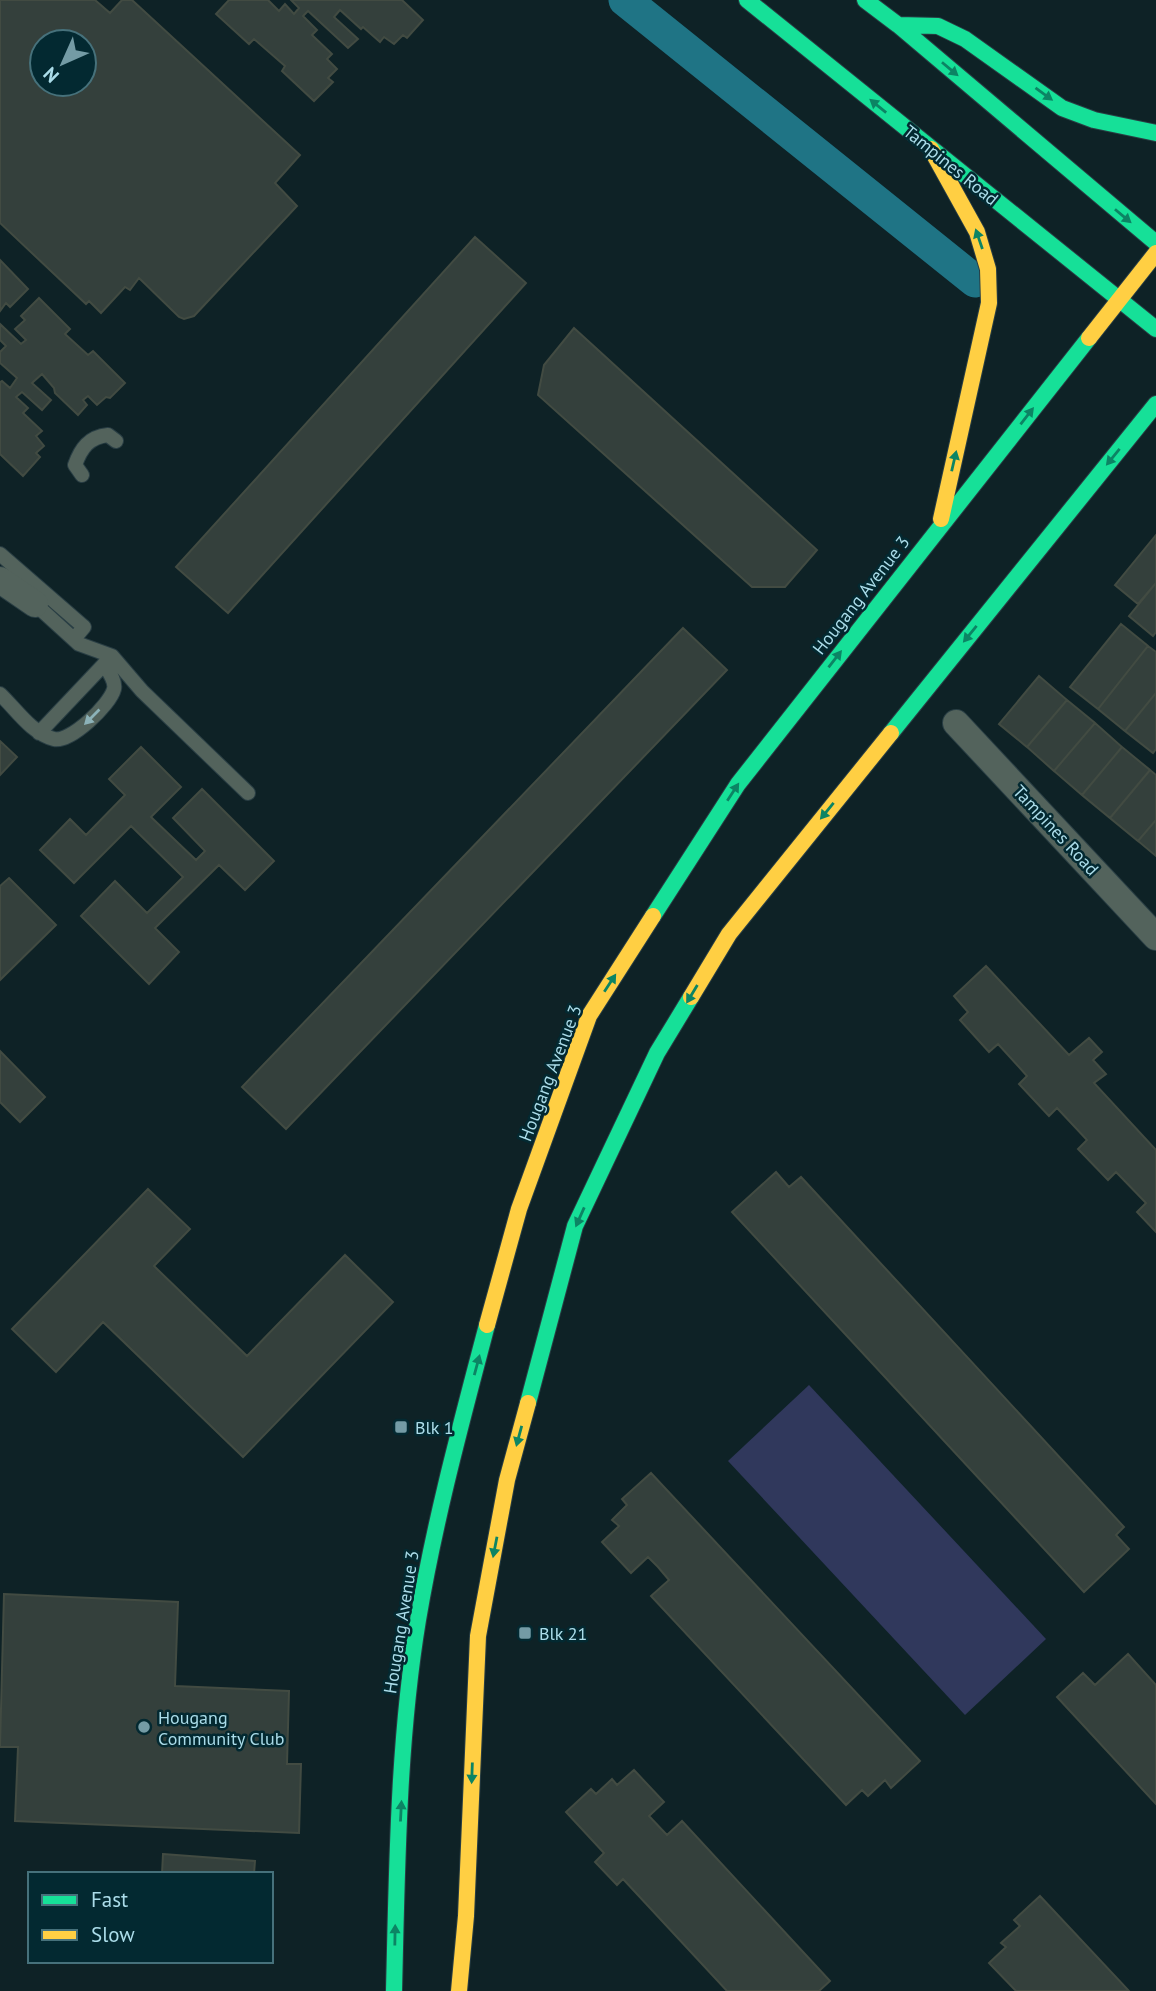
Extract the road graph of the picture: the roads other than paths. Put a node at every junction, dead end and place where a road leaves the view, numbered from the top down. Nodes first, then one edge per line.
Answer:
1 (747, 0) edge
2 (865, 0) edge
3 (898, 25) junction
4 (1156, 134) edge
5 (931, 149) junction
6 (1156, 243) edge
7 (1156, 253) edge
8 (1119, 300) junction
9 (1156, 329) edge
10 (1156, 404) edge
11 (116, 441) dead end
12 (82, 475) dead end
13 (939, 528) junction
14 (0, 554) edge
15 (0, 580) edge
16 (35, 604) joint
17 (74, 639) junction
18 (108, 660) junction
19 (0, 694) edge
20 (957, 723) dead end
21 (38, 733) junction
22 (248, 793) dead end
23 (1156, 937) edge
24 (394, 1991) edge
25 (459, 1991) edge

5 -> 1 main road, Tampines Road
2 - 3 main road
3 -> 4 main road
3 -> 6 main road
5 - 8 main road, Tampines Road
13 -> 5 main road
7 - 8 main road, Hougang Avenue 3
8 - 9 main road, Tampines Road
13 -> 8 main road, Hougang Avenue 3
10 -> 25 main road
11 - 12 lane
24 -> 13 main road, Hougang Avenue 3
14 - 17 lane
15 - 16 street
16 - 17 lane
17 - 18 lane
18 - 21 lane
18 -> 21 lane
18 - 22 lane
19 - 21 lane
20 - 23 street, Tampines Road

